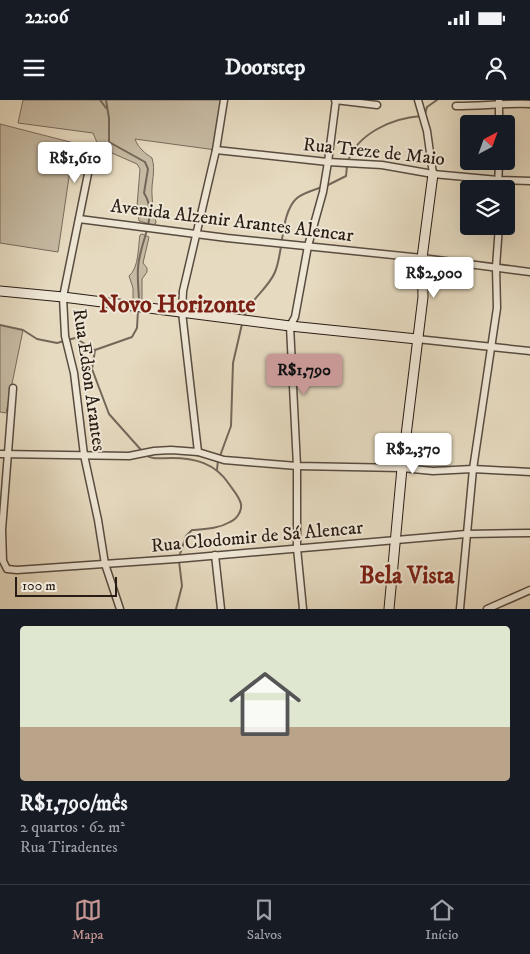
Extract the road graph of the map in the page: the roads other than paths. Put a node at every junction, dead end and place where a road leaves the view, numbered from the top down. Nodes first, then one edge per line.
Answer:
1 (224, 100) edge
2 (335, 100) edge
3 (418, 100) edge
4 (499, 102) edge
5 (530, 104) edge
6 (377, 105) dead end
7 (456, 106) dead end
8 (499, 115) edge
9 (216, 150) junction
10 (92, 154) dead end
11 (328, 162) junction
12 (498, 170) edge
13 (433, 174) junction
14 (498, 180) joint
15 (515, 181) edge
16 (530, 181) edge
17 (80, 219) junction
18 (196, 235) junction
19 (499, 235) edge
20 (308, 246) junction
21 (422, 258) junction
22 (496, 267) junction
23 (530, 272) edge
24 (0, 291) edge
25 (63, 297) junction
26 (182, 312) junction
27 (290, 326) junction
28 (417, 339) junction
29 (490, 346) junction
30 (530, 351) edge
31 (13, 388) dead end
32 (198, 452) junction
33 (0, 454) edge
34 (8, 455) junction
35 (84, 455) junction
36 (297, 466) junction
37 (402, 468) junction
38 (473, 469) junction
39 (530, 472) edge
40 (530, 533) edge
41 (466, 534) junction
42 (394, 540) junction
43 (297, 548) junction
44 (215, 555) junction
45 (105, 564) junction
46 (530, 590) edge
47 (120, 609) edge
48 (221, 609) edge
49 (303, 609) edge
50 (389, 609) edge
51 (460, 609) edge
52 (487, 609) edge

1 - 9 street
2 - 6 street
2 - 11 street
3 - 13 street
4 - 5 street
4 - 7 street
4 - 8 street
9 - 11 street, Rua Treze de Maio
9 - 18 street
10 - 17 street, Rua Edson Arantes
11 - 13 street, Rua Treze de Maio
11 - 20 street
12 - 14 street
13 - 14 street, Rua Treze de Maio
13 - 21 street
15 - 16 street, Rua Treze de Maio
17 - 18 street, Avenida Alzenir Arantes Alencar
17 - 25 street, Rua Edson Arantes
18 - 20 street, Avenida Alzenir Arantes Alencar
18 - 26 street
19 - 22 street
20 - 21 street, Avenida Alzenir Arantes Alencar
20 - 27 street
21 - 22 street, Avenida Alzenir Arantes Alencar
21 - 28 street
22 - 23 street, Avenida Alzenir Arantes Alencar
22 - 29 street
24 - 25 street
25 - 26 street
25 - 35 street, Rua Edson Arantes
26 - 27 street
26 - 32 street
27 - 28 street
27 - 36 street
28 - 29 street
28 - 37 street
29 - 30 street
29 - 38 street
31 - 34 street
32 - 35 street
32 - 36 street
33 - 34 street
34 - 35 street
34 - 45 street, Rua Clodomir de Sá Alencar
35 - 45 street, Rua Edson Arantes
36 - 37 street
36 - 43 street
37 - 38 street
37 - 42 street
38 - 39 street
38 - 41 street
40 - 41 street, Rua Clodomir de Sá Alencar
41 - 42 street, Rua Clodomir de Sá Alencar
41 - 51 street
42 - 43 street, Rua Clodomir de Sá Alencar
42 - 50 street
43 - 44 street, Rua Clodomir de Sá Alencar
43 - 49 street
44 - 45 street, Rua Clodomir de Sá Alencar
44 - 48 street
45 - 47 street, Rua Edson Arantes
46 - 52 street

